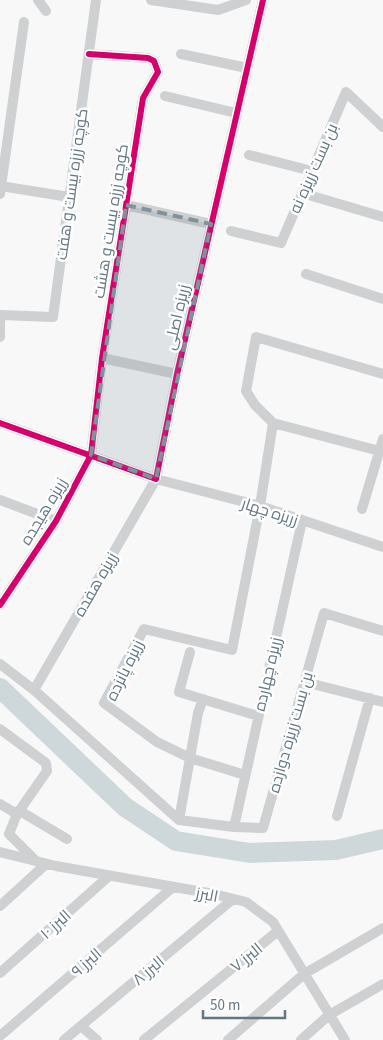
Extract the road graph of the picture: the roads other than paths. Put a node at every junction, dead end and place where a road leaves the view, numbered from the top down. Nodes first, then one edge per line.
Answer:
1 (38, 0) edge
2 (96, 0) edge
3 (151, 0) edge
4 (246, 0) edge
5 (263, 0) edge
6 (46, 11) dead end
7 (24, 22) dead end
8 (88, 54) junction
9 (182, 54) dead end
10 (247, 68) junction
11 (165, 96) dead end
12 (236, 113) junction
13 (383, 127) edge
14 (249, 155) dead end
15 (312, 171) junction
16 (0, 188) edge
17 (302, 193) junction
18 (69, 197) junction
19 (126, 205) junction
20 (383, 217) edge
21 (211, 224) junction
22 (231, 231) dead end
23 (306, 274) dead end
24 (383, 299) edge
25 (1, 315) edge
26 (0, 337) edge
27 (102, 358) junction
28 (176, 374) junction
29 (383, 374) edge
30 (0, 423) edge
31 (273, 423) junction
32 (383, 439) edge
33 (381, 452) edge
34 (91, 455) junction
35 (156, 478) junction
36 (0, 500) edge
37 (260, 506) junction
38 (362, 509) dead end
39 (302, 520) junction
40 (56, 521) junction
41 (383, 547) edge
42 (0, 605) edge
43 (383, 631) edge
44 (190, 652) dead end
45 (0, 664) edge
46 (305, 682) junction
47 (34, 690) junction
48 (370, 698) junction
49 (202, 700) junction
50 (383, 702) edge
51 (258, 716) junction
52 (0, 729) edge
53 (190, 758) junction
54 (245, 775) junction
55 (0, 804) edge
56 (18, 812) junction
57 (337, 816) dead end
58 (179, 820) junction
59 (234, 827) junction
60 (67, 839) dead end
61 (0, 852) edge
62 (41, 863) junction
63 (109, 876) junction
64 (173, 887) junction
65 (233, 899) junction
66 (0, 906) edge
67 (383, 928) edge
68 (278, 931) junction
69 (0, 973) edge
70 (304, 974) junction
71 (383, 984) edge
72 (330, 1015) junction
73 (81, 1026) junction
74 (0, 1036) edge
75 (64, 1040) edge
76 (97, 1040) edge
77 (144, 1040) edge
78 (228, 1040) edge
79 (301, 1040) edge
80 (345, 1040) edge

1 - 6 street
2 - 8 street, کوچه زرزه بیست و هفت
3 - 4 street
5 - 10 street, زریزه اصلی
7 - 16 street
8 - 18 street, کوچه زرزه بیست و هفت
8 - 19 street, کوچه زرزه بیست و هشت
9 - 10 street
10 - 12 street, زریزه اصلی
11 - 12 street
12 - 21 street, زریزه اصلی
13 - 15 street, بن بست زریزه نه
14 - 15 street
15 - 17 street, بن بست زریزه نه
16 - 18 street
17 - 20 street
17 - 22 street, بن بست زریزه نه
18 - 25 street, کوچه زرزه بیست و هفت
19 - 21 street
19 - 27 street, کوچه زرزه بیست و هشت
21 - 28 street, زریزه اصلی
23 - 24 street
25 - 26 street
27 - 28 street
27 - 34 street, کوچه زرزه بیست و هشت
28 - 35 street, زریزه اصلی
29 - 31 street
30 - 34 street
31 - 33 street
31 - 37 street
32 - 33 street
33 - 38 street
34 - 35 street
34 - 40 street, زریزه هیجده
35 - 37 street, زریزه چهار
35 - 47 street, زریزه هفده
36 - 40 street
37 - 39 street, زریزه چهار
37 - 53 street, زریزه پانزده
39 - 41 street, زریزه چهار
39 - 51 street, زریزه چهارده
40 - 42 street, زریزه هیجده
43 - 46 street, بن بست زریزه دوازده
44 - 49 street
45 - 47 street
46 - 48 street
46 - 59 street, بن بست زریزه دوازده
47 - 58 street
48 - 50 street
48 - 57 street
49 - 51 street
49 - 53 street
51 - 54 street, زریزه چهارده
52 - 56 street
53 - 54 street, زریزه پانزده
53 - 58 street
54 - 59 street, زریزه چهارده
55 - 56 street
56 - 60 street
56 - 62 street
58 - 59 street, بن بست زریزه دوازده
61 - 62 street, البرز
62 - 63 street, البرز
62 - 66 street
63 - 64 street, البرز
63 - 69 street, البرز ۱۰
64 - 65 street, البرز
64 - 74 street, البرز ۹
65 - 68 street, البرز
65 - 73 street, البرز ۸
67 - 70 street
68 - 70 street, البرز
68 - 77 street, البرز ۷
70 - 72 street, البرز
70 - 78 street
71 - 72 street
72 - 79 street
72 - 80 street, البرز
73 - 75 street, البرز ۸
73 - 76 street

